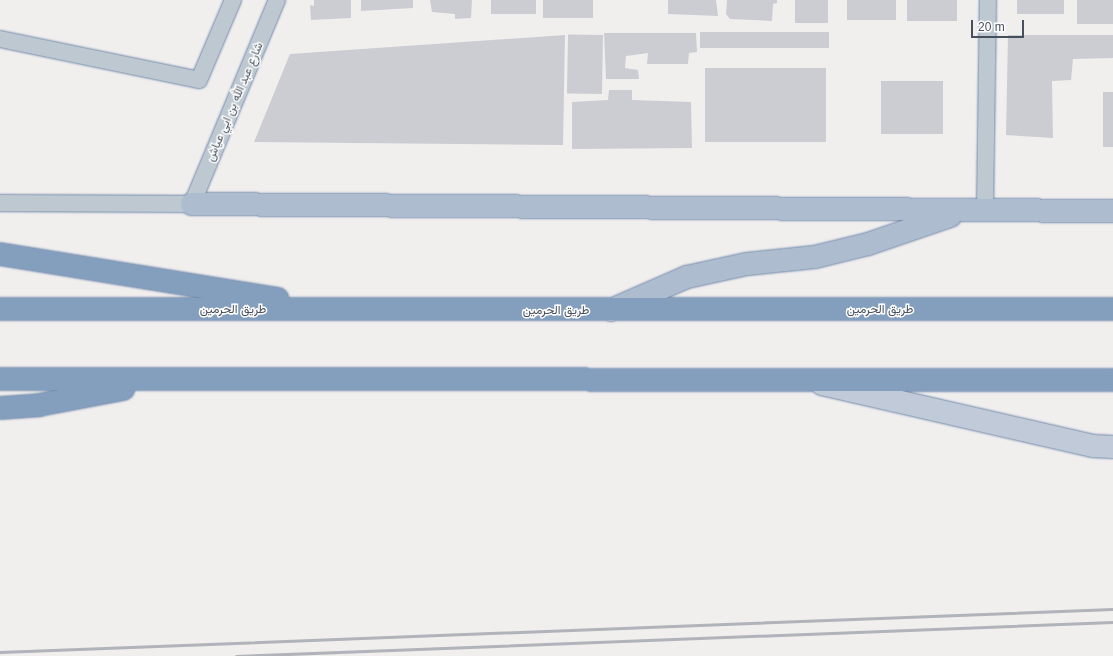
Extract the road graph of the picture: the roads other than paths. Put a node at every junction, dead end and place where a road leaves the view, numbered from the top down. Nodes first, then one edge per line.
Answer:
1 (233, 0) edge
2 (277, 0) edge
3 (988, 0) edge
4 (0, 40) edge
5 (0, 203) edge
6 (192, 204) junction
7 (978, 210) junction
8 (1113, 211) edge
9 (0, 254) edge
10 (0, 309) edge
11 (1113, 309) edge
12 (346, 310) junction
13 (611, 311) junction
14 (0, 379) edge
15 (174, 379) junction
16 (804, 380) junction
17 (1113, 380) edge
18 (0, 408) edge
19 (1113, 447) edge

1 - 4 street
2 - 6 street, شارع عبد الله بن ابي عياش
3 - 7 street
5 - 6 street
6 - 7 main road
7 - 8 main road
7 - 13 main road
9 - 12 highway
10 - 12 highway, طريق الحرمين
11 - 13 highway, طريق الحرمين
12 - 13 highway, طريق الحرمين
14 - 15 highway
15 - 16 highway
15 - 18 highway
16 - 17 highway
16 - 19 main road

